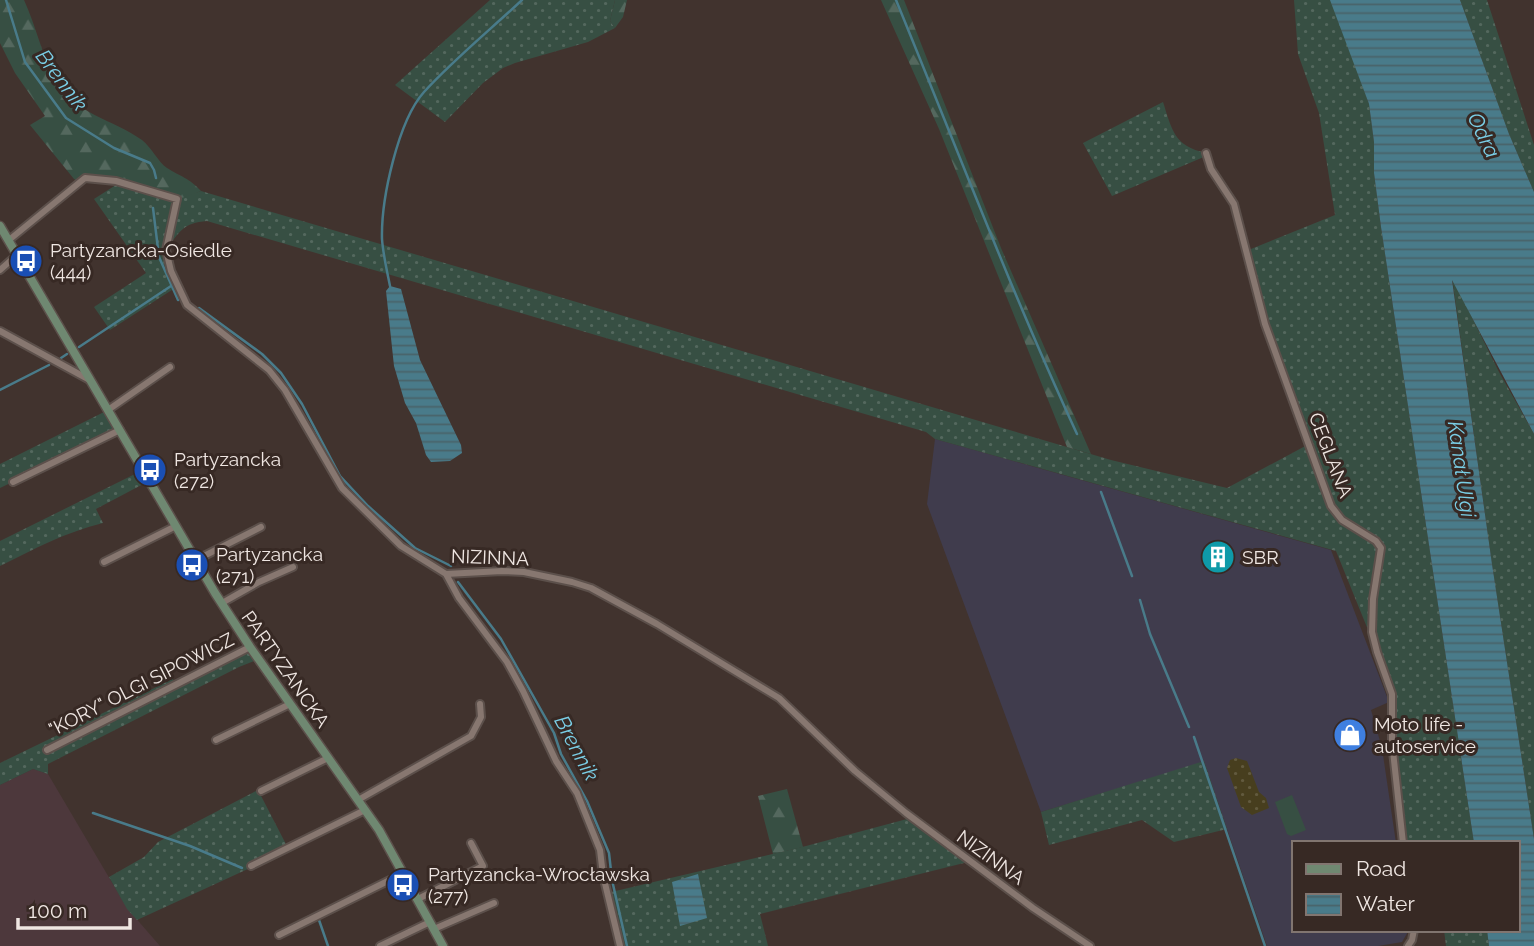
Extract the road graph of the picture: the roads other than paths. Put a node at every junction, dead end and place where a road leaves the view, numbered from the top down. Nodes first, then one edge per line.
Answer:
1 (1206, 153) dead end
2 (0, 226) edge
3 (9, 240) junction
4 (17, 255) junction
5 (0, 270) edge
6 (0, 331) edge
7 (170, 367) dead end
8 (90, 380) junction
9 (108, 410) junction
10 (120, 430) junction
11 (13, 482) dead end
12 (176, 526) junction
13 (261, 527) dead end
14 (196, 560) junction
15 (104, 562) dead end
16 (293, 567) dead end
17 (446, 573) junction
18 (222, 603) junction
19 (250, 646) junction
20 (290, 704) junction
21 (480, 704) dead end
22 (216, 740) dead end
23 (47, 750) dead end
24 (328, 758) junction
25 (261, 790) dead end
26 (358, 800) junction
27 (365, 810) junction
28 (1403, 841) edge
29 (471, 843) dead end
30 (251, 866) dead end
31 (404, 873) junction
32 (418, 899) junction
33 (494, 903) dead end
34 (432, 925) junction
35 (279, 935) dead end
36 (380, 946) edge
37 (443, 946) edge
38 (620, 946) edge
39 (1090, 946) edge

1 - 28 street, CEGLANA
2 - 3 main road, PARTYZANCKA
3 - 4 main road, PARTYZANCKA
3 - 17 street, NIZINNA
4 - 5 street
4 - 8 main road, PARTYZANCKA
6 - 8 street
7 - 9 street
8 - 9 main road, PARTYZANCKA
9 - 10 main road, PARTYZANCKA
10 - 11 street
10 - 12 main road, PARTYZANCKA
12 - 14 main road, PARTYZANCKA
12 - 15 street
13 - 14 street
14 - 18 main road, PARTYZANCKA
16 - 18 street
17 - 38 street
17 - 39 street, NIZINNA
18 - 19 main road, PARTYZANCKA
19 - 20 main road, PARTYZANCKA
19 - 23 street, "KORY" OLGI SIPOWICZ
20 - 22 street
20 - 24 main road, PARTYZANCKA
21 - 26 street
24 - 25 street
24 - 26 main road, PARTYZANCKA
26 - 27 main road, PARTYZANCKA
27 - 30 street
27 - 31 main road, PARTYZANCKA
29 - 32 street
31 - 32 main road, PARTYZANCKA
31 - 35 street
32 - 34 main road, PARTYZANCKA
33 - 34 street
34 - 36 street
34 - 37 main road, PARTYZANCKA

